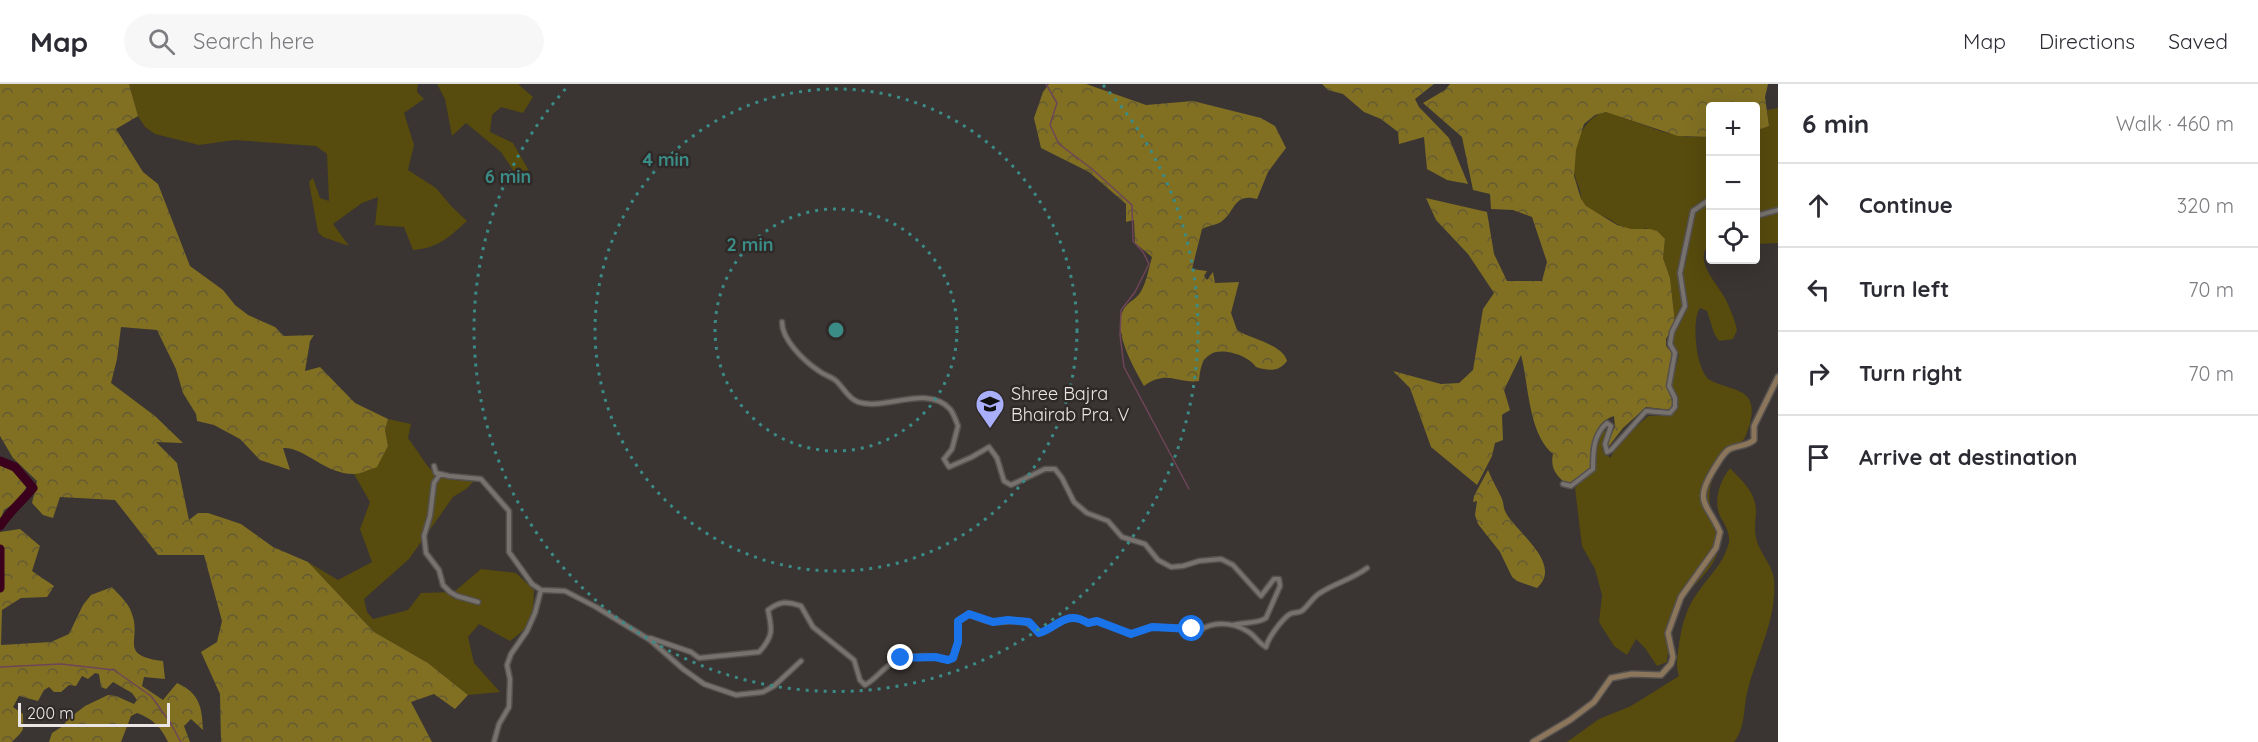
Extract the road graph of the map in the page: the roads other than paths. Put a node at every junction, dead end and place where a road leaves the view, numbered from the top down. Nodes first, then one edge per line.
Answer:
1 (1706, 202) edge
2 (1778, 210) edge
3 (1760, 215) edge
4 (782, 322) dead end
5 (1778, 377) edge
6 (434, 466) dead end
7 (440, 474) junction
8 (1563, 484) dead end
9 (1367, 568) dead end
10 (541, 590) junction
11 (478, 602) dead end
12 (1232, 625) junction
13 (650, 640) junction
14 (801, 661) dead end
15 (494, 742) edge
16 (1533, 742) edge

1 - 8 street
2 - 3 street
4 - 12 street
5 - 16 main road
6 - 7 street
7 - 10 street
7 - 11 street
9 - 12 street
10 - 13 street
10 - 15 street
12 - 13 street
13 - 14 street

